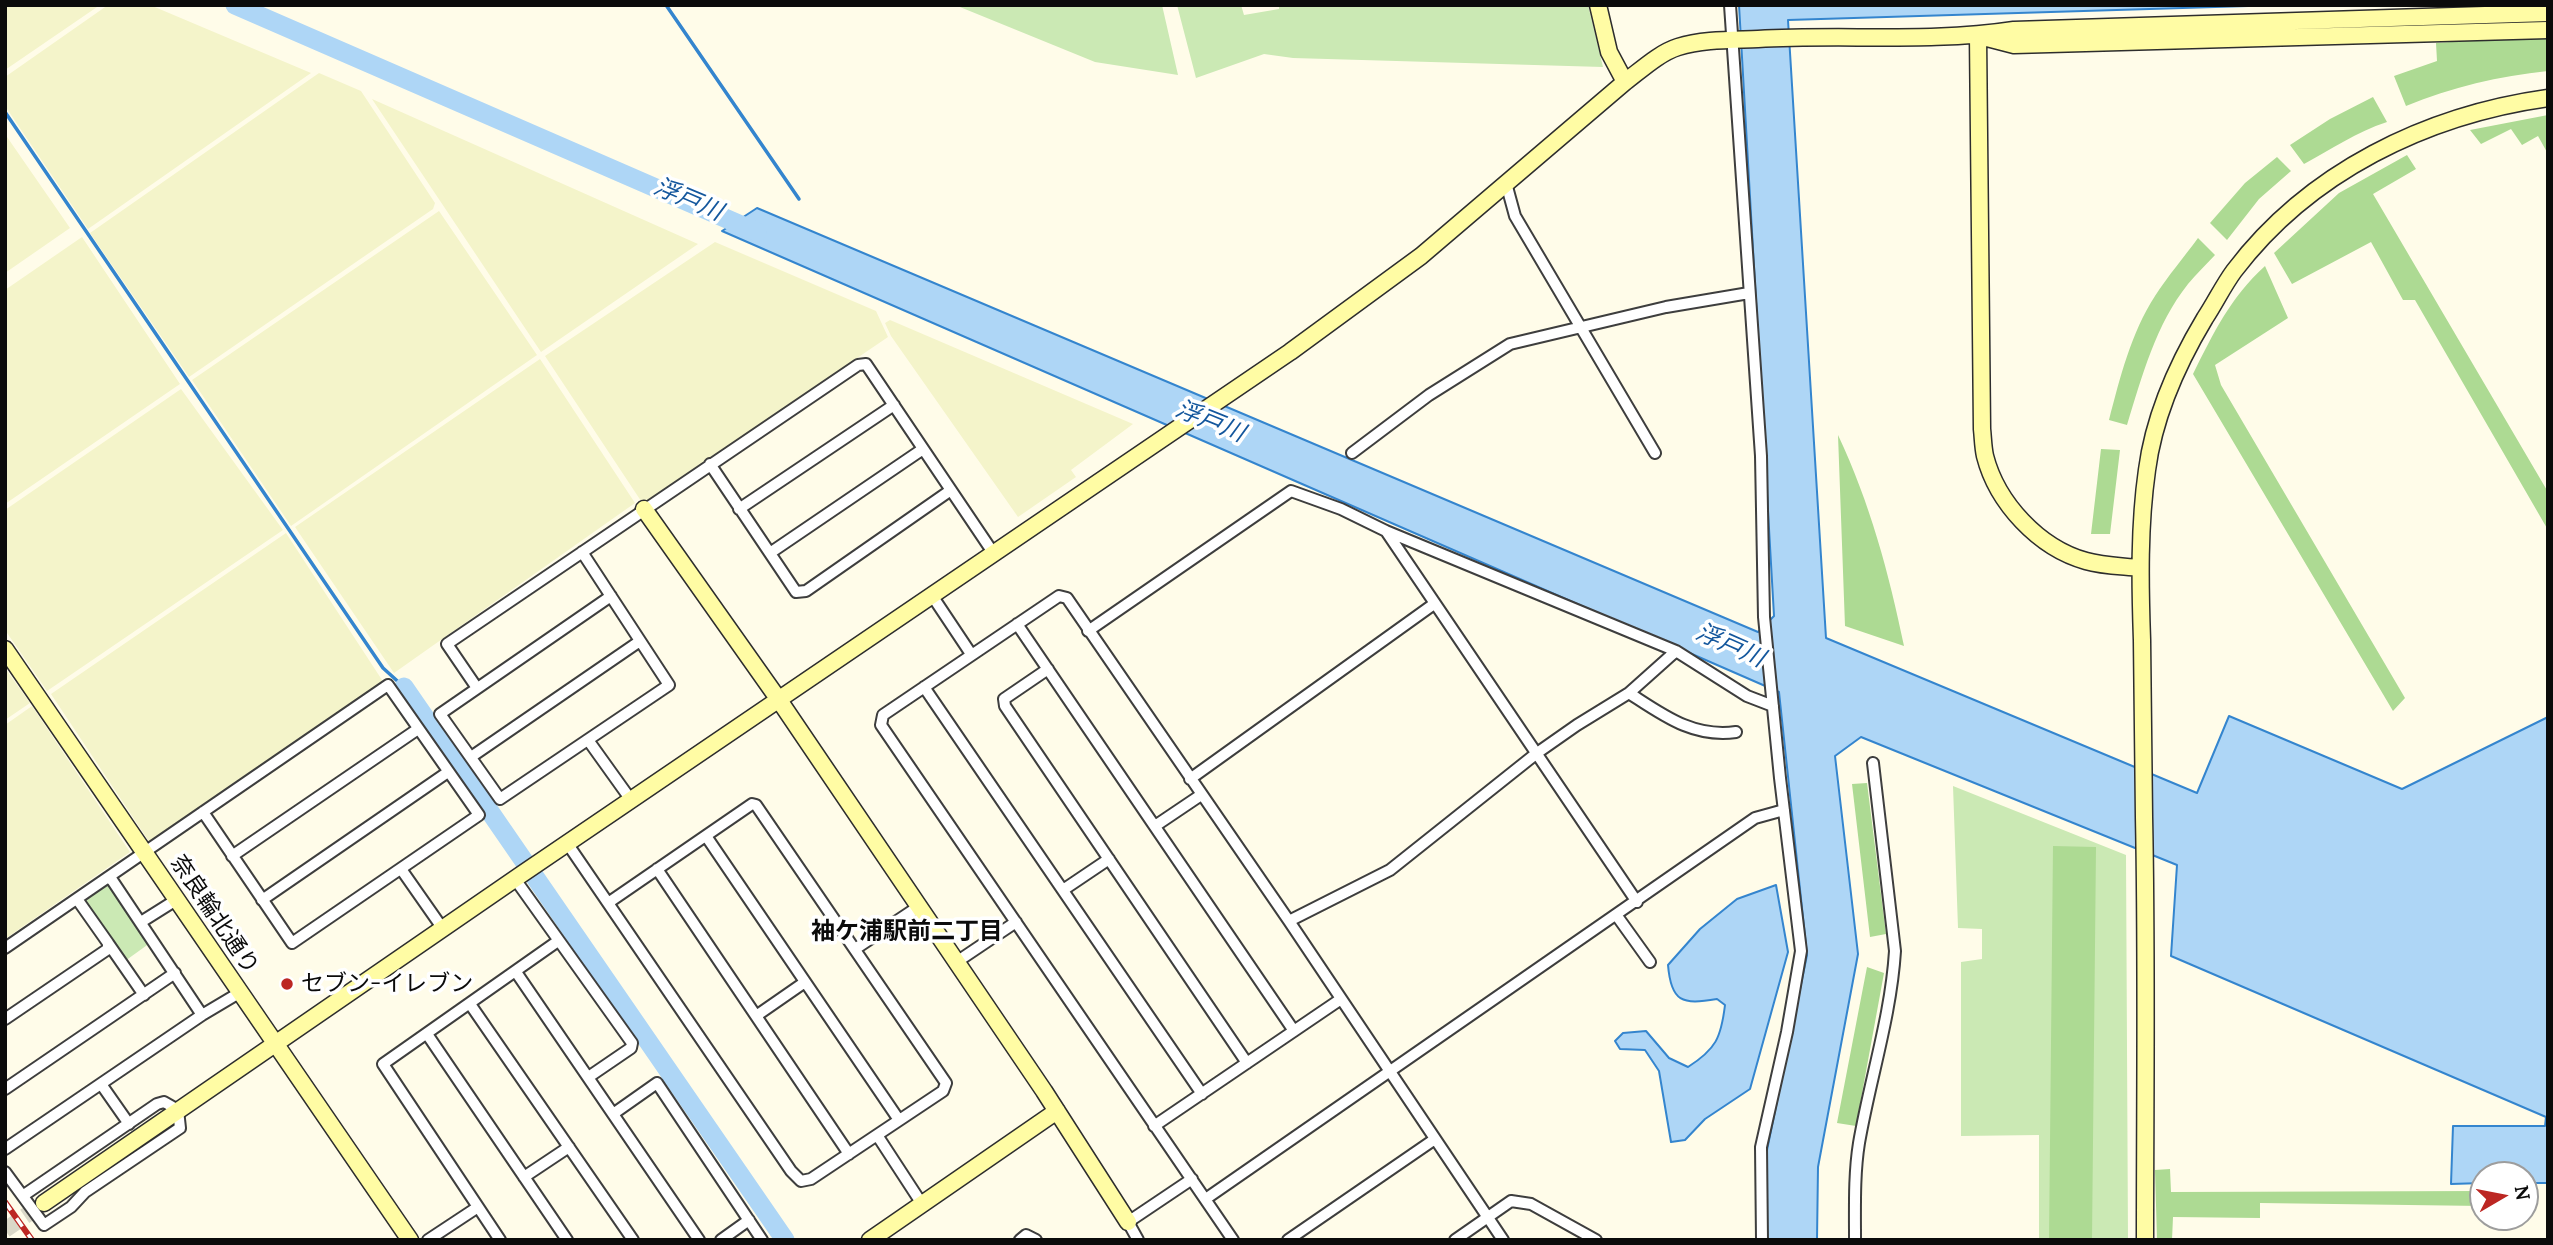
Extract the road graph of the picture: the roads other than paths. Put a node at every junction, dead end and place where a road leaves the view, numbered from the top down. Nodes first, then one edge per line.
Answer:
1 (1598, 5) edge
2 (1730, 5) edge
3 (2548, 13) edge
4 (2548, 30) edge
5 (1978, 36) junction
6 (1731, 41) junction
7 (1625, 82) junction
8 (2548, 98) edge
9 (1506, 183) junction
10 (1749, 293) junction
11 (1581, 329) junction
12 (894, 405) junction
13 (923, 449) junction
14 (1352, 453) dead end
15 (1655, 453) dead end
16 (710, 464) junction
17 (951, 490) junction
18 (644, 509) junction
19 (739, 509) junction
20 (1386, 531) junction
21 (582, 552) junction
22 (769, 553) junction
23 (994, 554) junction
24 (2140, 568) junction
25 (611, 596) junction
26 (933, 597) junction
27 (1434, 604) junction
28 (1017, 624) junction
29 (1088, 631) junction
30 (640, 641) junction
31 (5, 649) edge
32 (1676, 651) junction
33 (971, 654) junction
34 (1048, 669) junction
35 (924, 687) junction
36 (477, 688) junction
37 (1629, 693) junction
38 (779, 700) junction
39 (1773, 706) junction
40 (418, 729) junction
41 (1736, 732) dead end
42 (588, 740) junction
43 (1537, 753) junction
44 (471, 757) junction
45 (1873, 763) dead end
46 (448, 772) junction
47 (1190, 779) junction
48 (1201, 795) junction
49 (631, 800) junction
50 (1784, 810) junction
51 (202, 812) junction
52 (1155, 827) junction
53 (706, 836) junction
54 (568, 843) junction
55 (144, 852) junction
56 (232, 856) junction
57 (1109, 859) junction
58 (401, 869) junction
59 (657, 869) junction
60 (518, 876) junction
61 (108, 878) junction
62 (1063, 890) junction
63 (77, 899) junction
64 (176, 900) junction
65 (262, 900) junction
66 (1636, 902) junction
67 (608, 903) junction
68 (918, 907) junction
69 (1616, 916) junction
70 (1289, 921) junction
71 (141, 922) junction
72 (1016, 922) junction
73 (443, 929) junction
74 (558, 941) junction
75 (108, 943) junction
76 (5, 948) edge
77 (855, 949) junction
78 (1650, 962) dead end
79 (955, 963) junction
80 (516, 972) junction
81 (175, 973) junction
82 (805, 982) junction
83 (239, 993) junction
84 (144, 995) junction
85 (1341, 999) junction
86 (470, 1004) junction
87 (202, 1014) junction
88 (756, 1016) junction
89 (5, 1018) edge
90 (1294, 1031) junction
91 (427, 1034) junction
92 (275, 1044) junction
93 (1247, 1063) junction
94 (1390, 1073) junction
95 (590, 1076) junction
96 (101, 1084) junction
97 (5, 1089) edge
98 (1202, 1094) junction
99 (178, 1110) junction
100 (1057, 1111) junction
101 (614, 1114) junction
102 (899, 1120) junction
103 (129, 1124) junction
104 (1154, 1126) junction
105 (877, 1135) junction
106 (1435, 1139) junction
107 (569, 1147) junction
108 (5, 1149) edge
109 (849, 1154) junction
110 (5, 1171) edge
111 (524, 1177) junction
112 (1192, 1179) junction
113 (24, 1195) junction
114 (1207, 1198) junction
115 (44, 1203) tunnel mouth
116 (922, 1204) junction
117 (478, 1208) junction
118 (1488, 1217) junction
119 (749, 1220) junction
120 (1128, 1222) junction
121 (873, 1239) edge
122 (410, 1240) edge
123 (428, 1240) edge
124 (500, 1240) edge
125 (567, 1240) edge
126 (633, 1240) edge
127 (699, 1240) edge
128 (721, 1240) edge
129 (762, 1240) edge
130 (1020, 1240) edge
131 (1036, 1240) edge
132 (1138, 1240) edge
133 (1233, 1240) edge
134 (1289, 1240) edge
135 (1455, 1240) edge
136 (1503, 1240) edge
137 (1597, 1240) edge
138 (1762, 1240) edge
139 (1855, 1240) edge
140 (2145, 1240) edge

1 - 7 street
2 - 6 street
3 - 5 street
4 - 5 street
5 - 6 street
5 - 24 street
6 - 7 street
6 - 10 street
7 - 9 street
8 - 24 street
9 - 11 street
9 - 23 street
10 - 11 street
10 - 39 street
11 - 14 street
11 - 15 street
12 - 13 street
12 - 16 street
12 - 19 street
13 - 17 street
13 - 22 street
16 - 18 street
16 - 19 street
17 - 22 street
17 - 23 street
18 - 21 street
18 - 38 street
19 - 22 street
20 - 27 street
20 - 29 street
20 - 32 street
21 - 25 street
21 - 36 street
23 - 26 street
24 - 140 street
25 - 30 street
25 - 36 street
26 - 33 street
26 - 38 street
27 - 43 street
27 - 47 street
28 - 29 street
28 - 33 street
28 - 34 street
29 - 47 street
30 - 42 street
30 - 44 street
31 - 55 street, 奈良輪北通り
32 - 37 street
32 - 39 street
33 - 35 street
34 - 52 street
34 - 57 street
35 - 62 street
35 - 72 street
36 - 44 street
37 - 41 street
37 - 43 street
38 - 49 street
38 - 68 street
39 - 50 street
40 - 46 street
40 - 51 street
40 - 56 street
42 - 44 street
42 - 49 street
43 - 66 street
43 - 70 street
45 - 139 street
46 - 58 street
46 - 65 street
47 - 48 street
48 - 52 street
48 - 70 street
49 - 54 street
50 - 66 street
50 - 138 street
51 - 55 street
51 - 56 street
52 - 90 street
53 - 59 street
53 - 77 street
53 - 82 street
54 - 60 street
54 - 67 street
55 - 61 street
55 - 64 street, 奈良輪北通り
56 - 65 street
57 - 62 street
57 - 93 street
58 - 65 street
58 - 73 street
59 - 67 street
59 - 88 street
60 - 73 street
60 - 74 street
61 - 63 street
61 - 71 street
62 - 98 street
63 - 75 street
63 - 76 street
64 - 71 street
64 - 83 street, 奈良輪北通り
66 - 69 street
67 - 109 street
68 - 77 street
68 - 79 street
69 - 78 street
69 - 94 street
70 - 85 street
71 - 81 street
72 - 79 street
72 - 104 street
73 - 92 street
74 - 80 street
74 - 95 street
75 - 84 street
75 - 89 street
77 - 102 street
79 - 100 street
80 - 86 street
80 - 95 street
81 - 84 street
81 - 87 street
82 - 88 street
82 - 102 street
83 - 87 street
83 - 92 street, 奈良輪北通り
84 - 97 street
85 - 90 street
85 - 94 street
86 - 91 street
86 - 107 street
87 - 96 street
88 - 109 street
90 - 93 street
91 - 111 street
91 - 117 street
92 - 99 street
92 - 122 street, 奈良輪北通り
93 - 98 street
94 - 106 street
94 - 114 street
95 - 101 street
96 - 103 street
96 - 108 street
98 - 104 street
99 - 103 street
99 - 113 street
99 - 115 street
100 - 116 street
100 - 120 street
101 - 119 street
101 - 127 street
102 - 105 street
103 - 113 street
104 - 112 street
105 - 109 street
105 - 116 street
106 - 118 street
106 - 134 street
107 - 111 street
107 - 126 street
110 - 113 street
111 - 125 street
112 - 114 street
112 - 120 street
114 - 133 street
116 - 121 street
117 - 123 street
117 - 124 street
118 - 135 street
118 - 136 street
118 - 137 street
119 - 128 street
119 - 129 street
120 - 132 street
130 - 131 street

